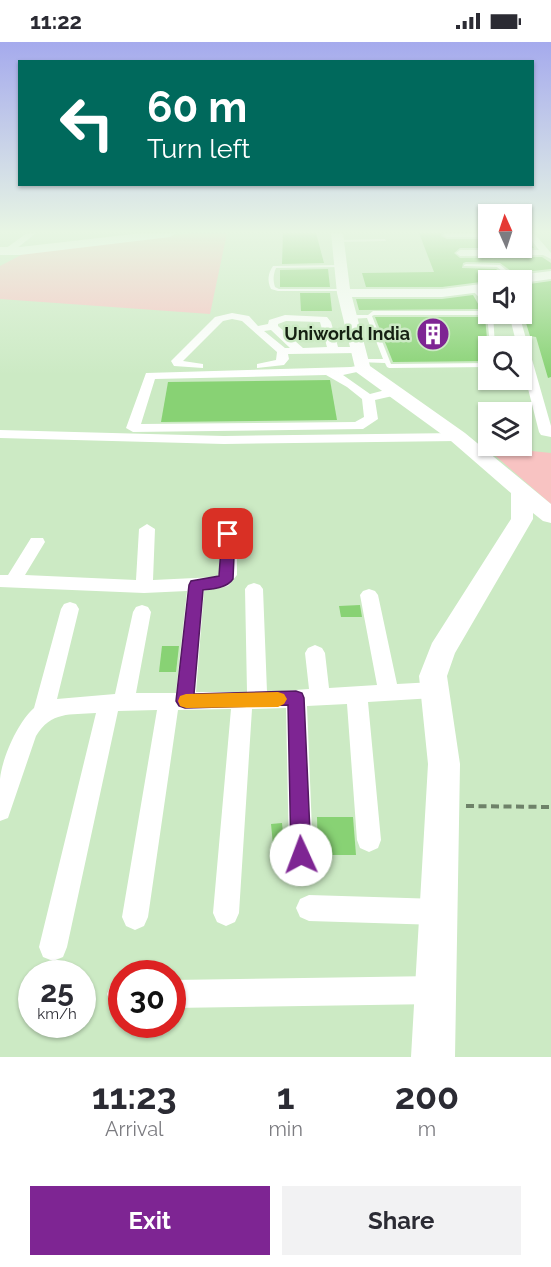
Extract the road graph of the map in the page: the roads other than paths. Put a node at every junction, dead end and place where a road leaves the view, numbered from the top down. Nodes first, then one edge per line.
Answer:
1 (271, 280) edge
2 (342, 280) edge
3 (478, 288) edge
4 (343, 291) junction
5 (478, 311) edge
6 (349, 316) junction
7 (369, 316) junction
8 (517, 324) edge
9 (273, 327) junction
10 (255, 329) junction
11 (332, 347) junction
12 (282, 351) junction
13 (300, 351) junction
14 (359, 356) junction
15 (386, 361) junction
16 (478, 365) edge
17 (327, 372) junction
18 (393, 392) junction
19 (368, 398) junction
20 (548, 432) edge
21 (0, 434) edge
22 (458, 437) junction
23 (522, 491) junction
24 (551, 516) edge
25 (147, 529) dead end
26 (228, 534) dead end
27 (37, 542) dead end
28 (7, 581) edge
29 (196, 585) junction
30 (144, 587) junction
31 (254, 589) dead end
32 (369, 595) dead end
33 (70, 609) dead end
34 (142, 612) dead end
35 (315, 653) dead end
36 (434, 690) junction
37 (389, 693) junction
38 (357, 695) junction
39 (320, 697) junction
40 (296, 698) junction
41 (250, 700) junction
42 (177, 701) junction
43 (116, 703) junction
44 (43, 713) junction
45 (0, 810) edge
46 (369, 840) dead end
47 (301, 855) dead end
48 (309, 908) dead end
49 (439, 912) junction
50 (226, 913) dead end
51 (135, 917) dead end
52 (53, 947) dead end
53 (436, 990) junction
54 (186, 994) edge
55 (433, 1057) edge

1 - 4 lane
2 - 4 street
3 - 4 street
4 - 6 street
5 - 7 lane
6 - 7 lane
6 - 14 street
7 - 15 lane
8 - 20 street
9 - 10 street
9 - 11 street
9 - 13 street
10 - 12 street
10 - 12 street
11 - 13 street
11 - 14 street
12 - 13 street
14 - 15 lane
14 - 17 street
14 - 18 street
15 - 16 lane
17 - 19 street
17 - 19 street
18 - 19 street
18 - 22 street
21 - 22 street
22 - 23 street
23 - 24 street
23 - 36 street
25 - 30 street
26 - 29 street
27 - 28 street
28 - 30 street
29 - 30 street
29 - 42 street
31 - 41 street
32 - 37 street
33 - 44 street
34 - 43 street
35 - 39 street
36 - 37 street
36 - 49 street
37 - 38 street
38 - 39 street
38 - 46 street
39 - 40 street
40 - 41 street
40 - 47 street
41 - 42 street
41 - 50 street
42 - 43 street
42 - 51 street
43 - 44 street
43 - 52 street
44 - 45 street
48 - 49 street
49 - 53 street
53 - 54 street
53 - 55 street

